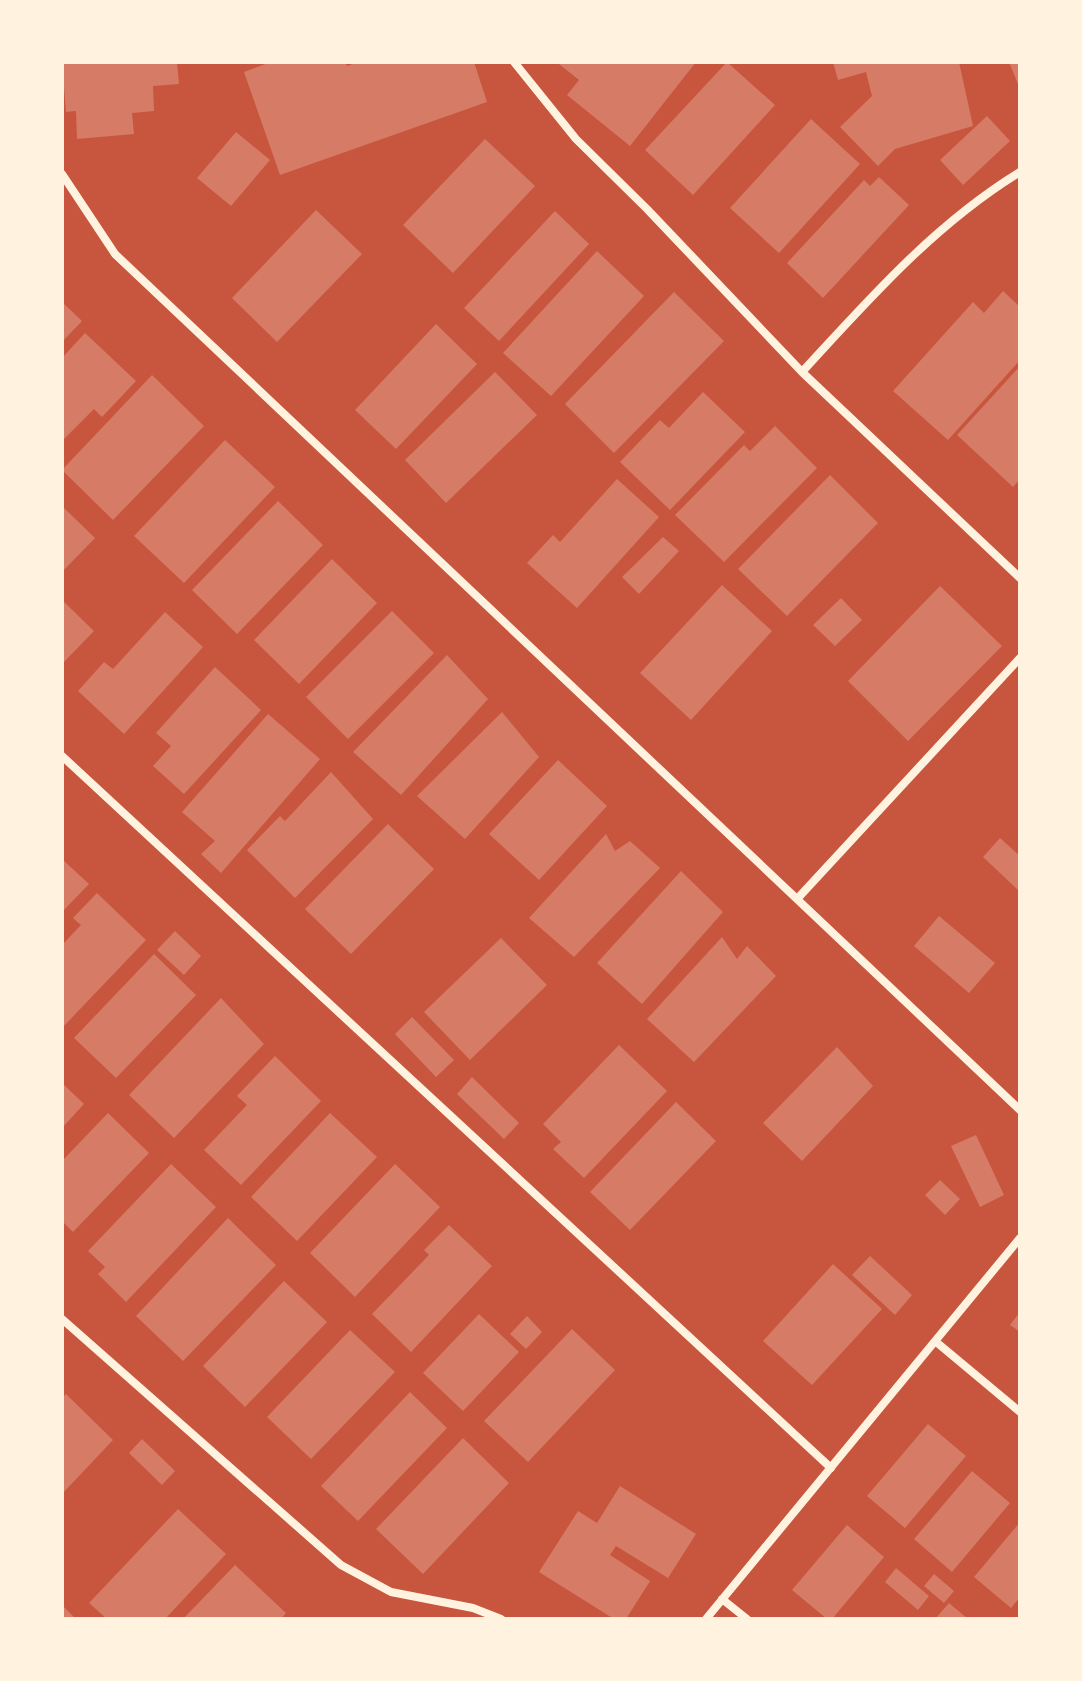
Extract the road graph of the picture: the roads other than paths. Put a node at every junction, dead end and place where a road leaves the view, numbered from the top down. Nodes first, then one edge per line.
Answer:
1 (514, 62) edge
2 (1020, 172) edge
3 (62, 174) edge
4 (802, 372) junction
5 (1020, 578) edge
6 (1020, 658) edge
7 (62, 756) edge
8 (798, 898) junction
9 (1020, 1110) edge
10 (1020, 1238) edge
11 (62, 1319) edge
12 (935, 1341) junction
13 (1020, 1412) edge
14 (831, 1468) junction
15 (722, 1599) junction
16 (501, 1619) edge
17 (706, 1619) edge
18 (747, 1619) edge

1 - 4 street
2 - 4 street
3 - 8 street
4 - 5 street
6 - 8 street
7 - 14 street
8 - 9 street
10 - 12 street
11 - 16 street
12 - 13 street
12 - 14 street
14 - 15 street
15 - 17 street
15 - 18 street

